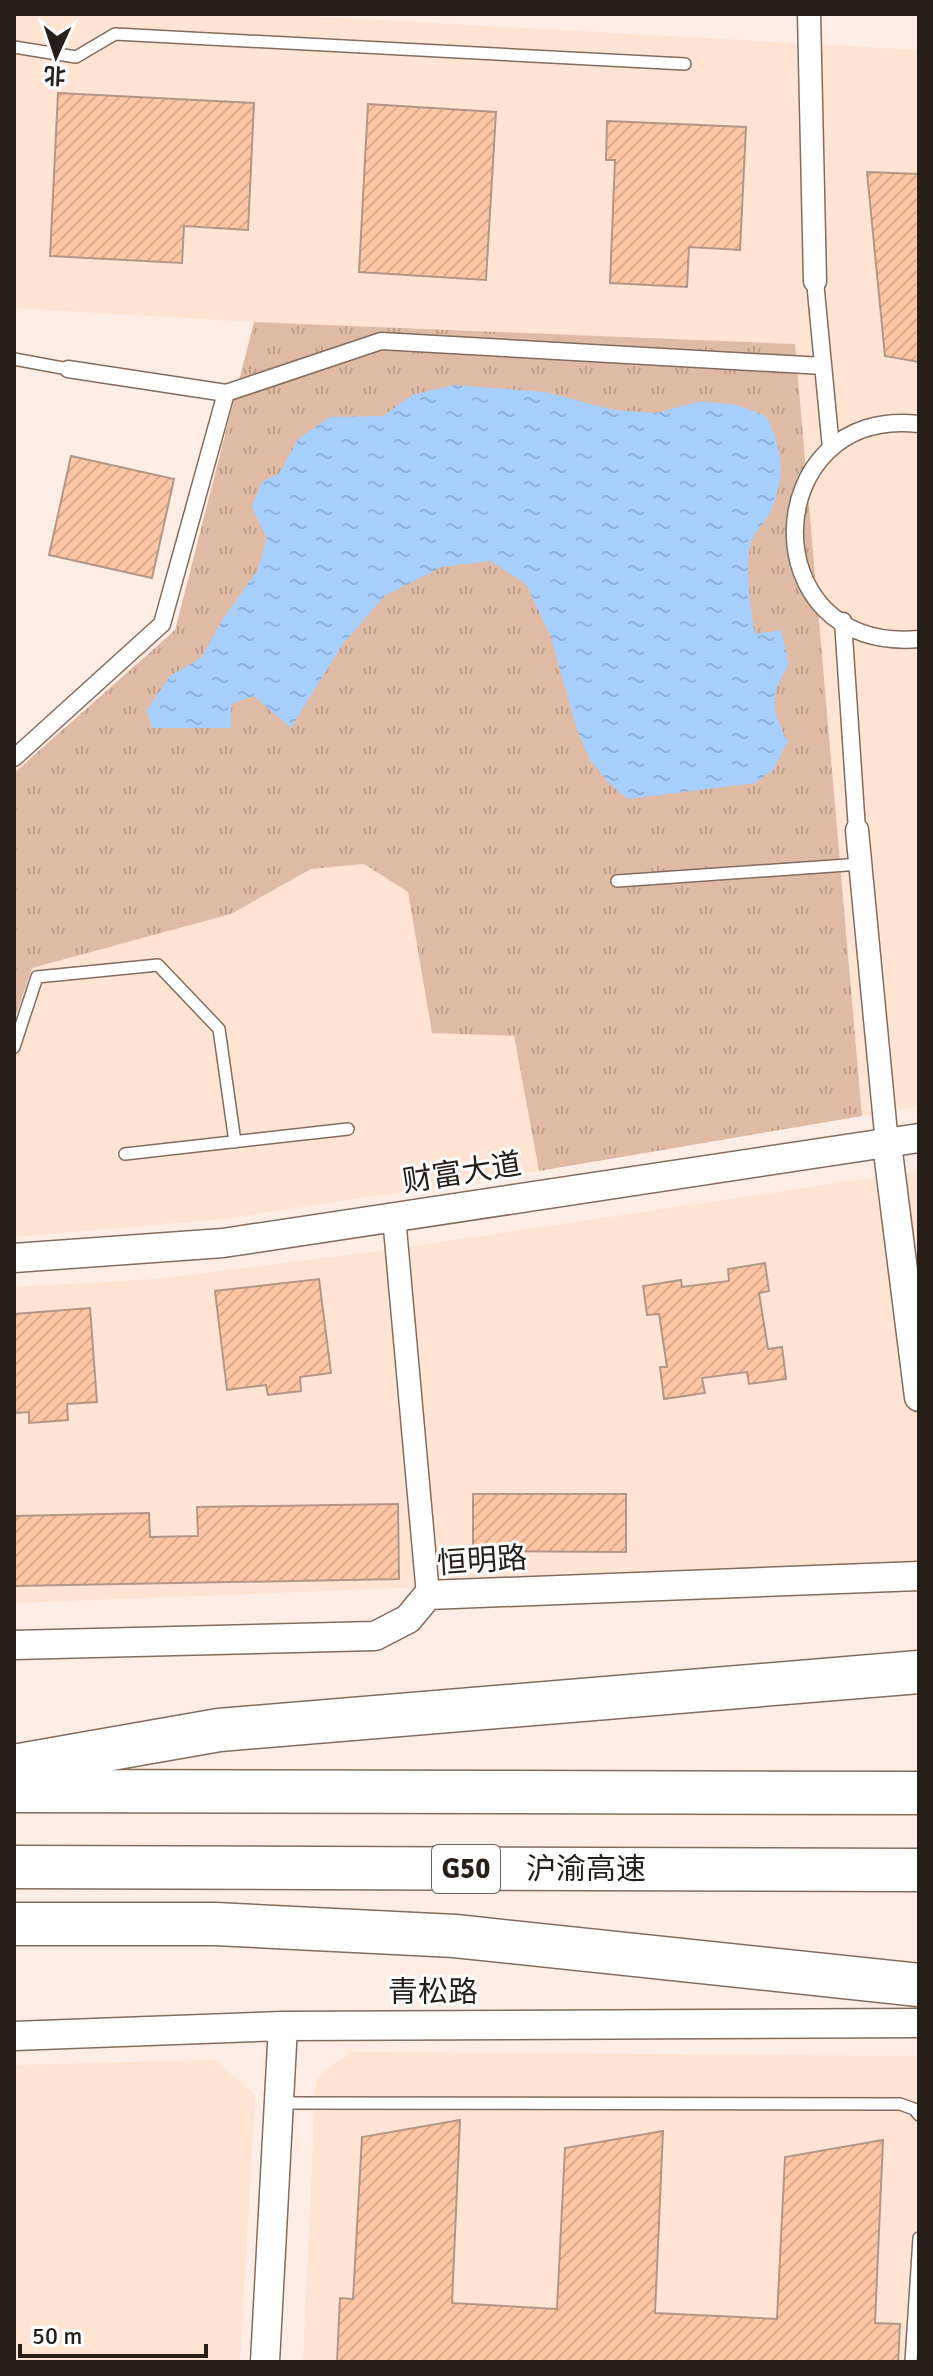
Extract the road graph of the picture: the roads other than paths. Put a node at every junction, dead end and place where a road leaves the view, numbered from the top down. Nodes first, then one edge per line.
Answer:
1 (809, 14) edge
2 (14, 47) edge
3 (685, 64) dead end
4 (815, 281) joint
5 (14, 359) edge
6 (823, 366) junction
7 (68, 369) joint
8 (226, 393) junction
9 (919, 424) edge
10 (831, 448) junction
11 (843, 621) junction
12 (919, 639) edge
13 (14, 758) edge
14 (857, 830) joint
15 (861, 864) junction
16 (617, 881) dead end
17 (14, 1047) edge
18 (348, 1129) dead end
19 (919, 1138) edge
20 (235, 1142) junction
21 (887, 1144) junction
22 (125, 1154) dead end
23 (394, 1217) junction
24 (14, 1258) edge
25 (919, 1397) edge
26 (919, 1576) edge
27 (428, 1595) junction
28 (14, 1645) edge
29 (919, 1672) edge
30 (14, 1766) edge
31 (14, 1791) edge
32 (919, 1793) edge
33 (14, 1867) edge
34 (919, 1870) edge
35 (14, 1924) edge
36 (919, 1985) edge
37 (919, 2023) edge
38 (283, 2026) junction
39 (14, 2036) edge
40 (279, 2103) junction
41 (919, 2115) edge
42 (919, 2238) edge
43 (265, 2362) edge
44 (911, 2362) edge

1 - 4 street
2 - 3 lane
4 - 6 street
5 - 7 lane
6 - 8 street
6 - 10 street
7 - 8 street
8 - 13 street
9 - 10 street
10 - 11 street
11 - 12 street
11 - 14 street
14 - 15 street
15 - 16 lane
15 - 21 street
17 - 20 lane
18 - 20 lane
19 - 21 street, 财富大道
20 - 22 lane
21 - 23 street, 财富大道
21 - 25 street
23 - 24 street, 财富大道
23 - 27 street
26 - 27 street, 恒明路
27 - 28 street, 恒明路
29 - 30 highway
31 - 32 highway
33 - 34 highway, 沪渝高速 / G50
35 - 36 highway
37 - 38 street, 青松路
38 - 39 street, 青松路
38 - 40 street
40 - 41 lane
40 - 43 street
42 - 44 lane

